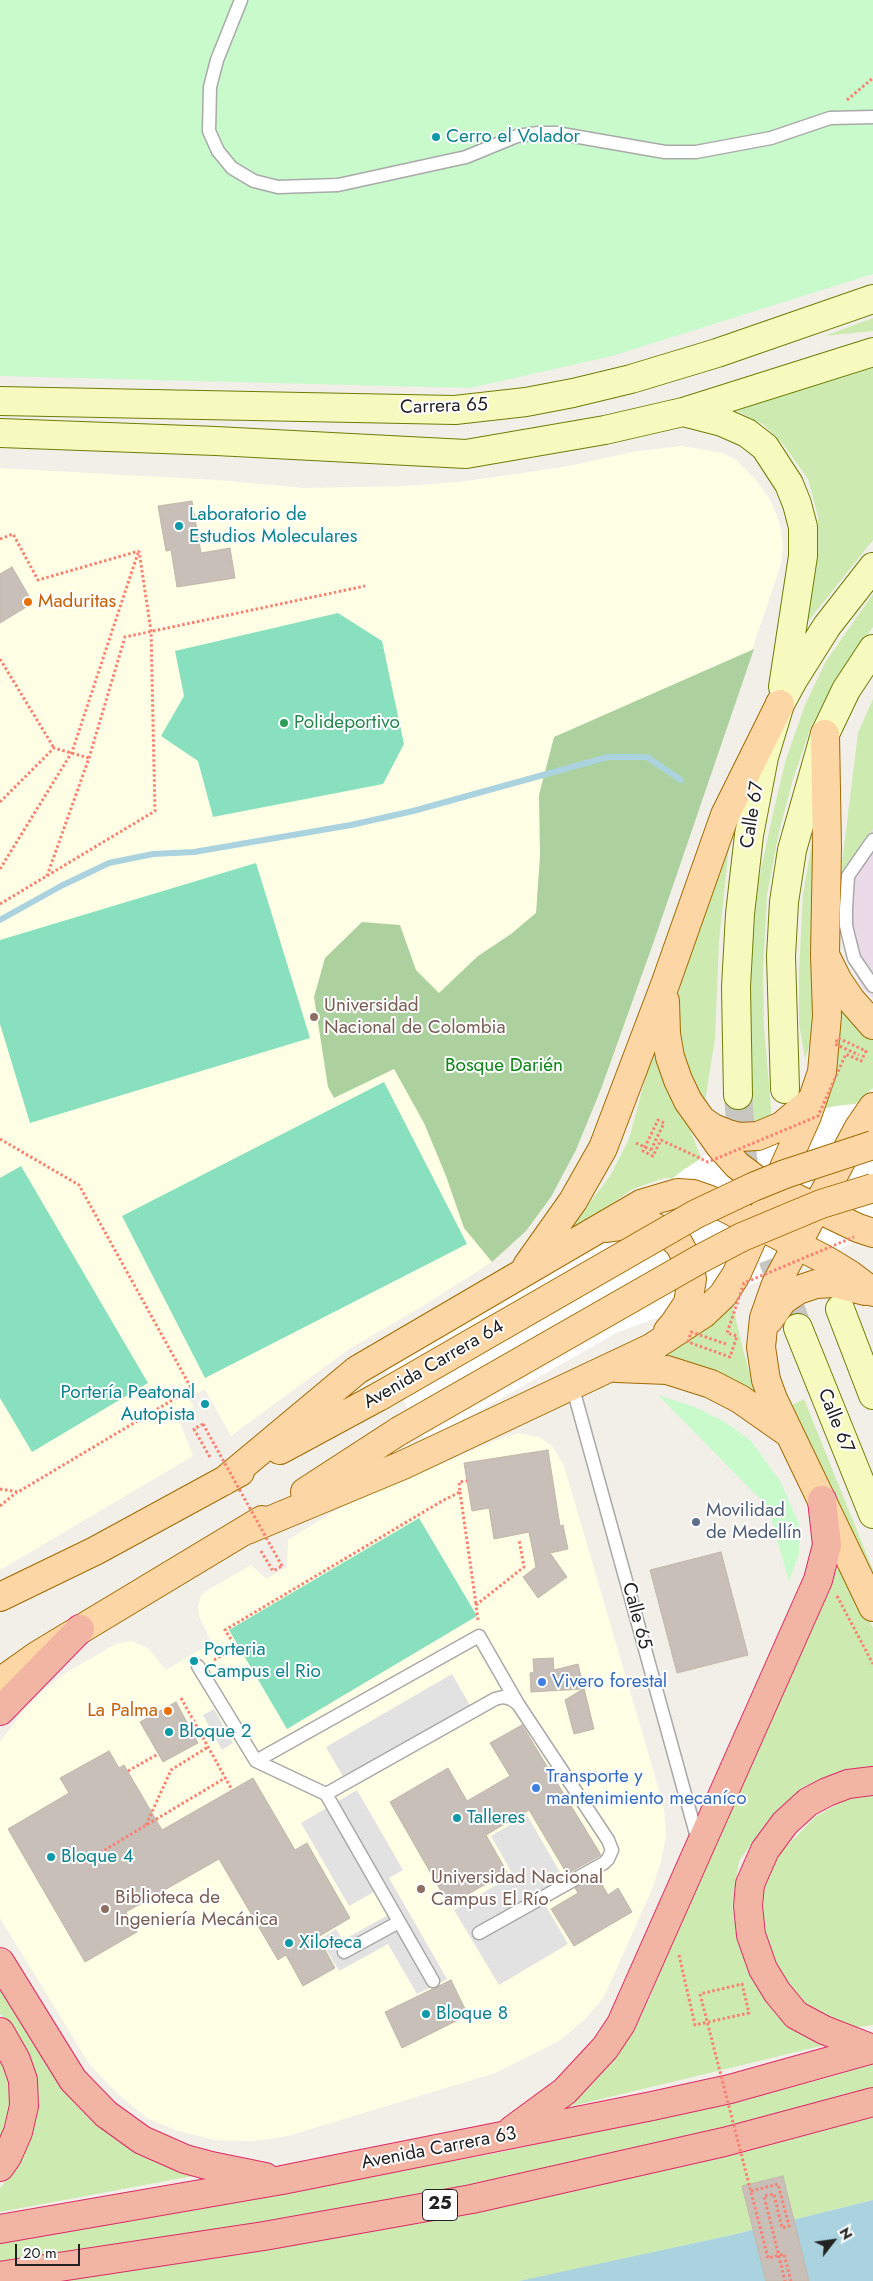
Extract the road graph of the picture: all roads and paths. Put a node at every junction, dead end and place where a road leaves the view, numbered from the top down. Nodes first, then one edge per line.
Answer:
1 (241, 0) edge
2 (873, 78) edge
3 (873, 117) edge
4 (830, 118) junction
5 (873, 299) edge
6 (873, 352) edge
7 (0, 401) edge
8 (683, 412) junction
9 (0, 433) edge
10 (0, 539) edge
11 (139, 551) junction
12 (873, 567) edge
13 (365, 586) dead end
14 (151, 632) junction
15 (873, 649) edge
16 (0, 659) edge
17 (780, 704) junction
18 (825, 734) junction
19 (54, 748) junction
20 (72, 752) junction
21 (89, 758) junction
22 (0, 802) edge
23 (873, 840) edge
24 (0, 869) edge
25 (47, 876) junction
26 (0, 904) edge
27 (825, 954) junction
28 (666, 982) junction
29 (873, 986) edge
30 (873, 1025) edge
31 (859, 1055) dead end
32 (785, 1089) dead end
33 (738, 1095) tunnel mouth
34 (816, 1095) junction
35 (873, 1107) edge
36 (698, 1116) junction
37 (0, 1139) edge
38 (636, 1143) dead end
39 (873, 1145) edge
40 (775, 1188) junction
41 (873, 1188) edge
42 (816, 1208) junction
43 (758, 1224) junction
44 (594, 1231) junction
45 (864, 1235) edge
46 (797, 1244) junction
47 (520, 1276) junction
48 (873, 1293) edge
49 (840, 1308) dead end
50 (798, 1328) tunnel mouth
51 (761, 1336) junction
52 (726, 1344) dead end
53 (651, 1348) junction
54 (607, 1368) junction
55 (572, 1385) junction
56 (192, 1389) junction
57 (195, 1395) dead end
58 (873, 1395) edge
59 (790, 1434) junction
60 (218, 1470) junction
61 (467, 1481) dead end
62 (0, 1489) edge
63 (18, 1492) junction
64 (460, 1492) junction
65 (822, 1500) junction
66 (0, 1506) edge
67 (873, 1514) edge
68 (520, 1539) dead end
69 (254, 1540) junction
70 (95, 1550) junction
71 (833, 1589) dead end
72 (0, 1597) edge
73 (476, 1604) junction
74 (873, 1607) edge
75 (0, 1614) edge
76 (80, 1629) junction
77 (479, 1636) junction
78 (212, 1657) dead end
79 (873, 1664) edge
80 (198, 1666) dead end
81 (0, 1682) edge
82 (181, 1698) dead end
83 (518, 1704) junction
84 (0, 1711) edge
85 (208, 1746) junction
86 (158, 1754) dead end
87 (256, 1761) junction
88 (128, 1772) dead end
89 (225, 1778) junction
90 (873, 1781) edge
91 (232, 1790) dead end
92 (326, 1794) junction
93 (146, 1825) junction
94 (700, 1848) junction
95 (83, 1863) dead end
96 (399, 1922) junction
97 (479, 1933) dead end
98 (677, 1949) dead end
99 (344, 1952) dead end
100 (0, 1962) edge
101 (433, 1981) dead end
102 (0, 2032) edge
103 (873, 2049) edge
104 (873, 2102) edge
105 (503, 2136) junction
106 (0, 2168) edge
107 (282, 2180) junction
108 (751, 2191) junction
109 (0, 2229) edge
110 (0, 2276) edge
111 (785, 2281) edge
112 (791, 2281) edge

1 - 4 lane
2 - 4 path
3 - 4 lane
5 - 7 main road, Carrera 65
6 - 8 main road
8 - 9 main road
8 - 17 main road
10 - 11 path
11 - 14 path
11 - 20 path
12 - 17 main road, Calle 67
13 - 14 path
14 - 21 path
14 - 25 path
15 - 18 main road
16 - 19 path
17 - 28 main road
17 - 33 main road, Calle 67
18 - 27 main road
18 - 32 main road
19 - 20 path
19 - 22 path
20 - 21 path
20 - 24 path
21 - 25 path
23 - 29 lane
25 - 26 path
27 - 30 main road
27 - 34 main road
28 - 36 main road
28 - 47 main road
31 - 38 path, bridge
34 - 36 main road
34 - 40 main road
35 - 42 main road
36 - 40 main road
37 - 56 path
39 - 60 main road, Avenida Carrera 64, bridge
40 - 42 main road
40 - 43 main road
41 - 69 main road, bridge
42 - 45 main road
42 - 46 main road
43 - 44 main road
43 - 46 main road
43 - 53 main road
44 - 47 main road
44 - 53 main road
45 - 52 path, bridge
46 - 48 main road
46 - 51 main road
47 - 60 main road
48 - 51 main road
49 - 58 main road
50 - 67 main road, Calle 67
51 - 59 main road
53 - 54 main road
54 - 55 main road
54 - 59 main road
55 - 69 main road
55 - 94 lane, Calle 65
56 - 57 path
56 - 63 path
59 - 65 main road
60 - 69 path, bridge
60 - 70 main road, Avenida Carrera 64
61 - 64 path
62 - 63 path
63 - 66 path
64 - 73 path
64 - 78 path
65 - 74 main road
65 - 94 highway
68 - 73 path
69 - 76 main road
70 - 72 main road, Avenida Carrera 64
70 - 75 main road
71 - 79 path
73 - 77 path
76 - 81 main road
76 - 84 highway
77 - 83 lane
77 - 87 lane
80 - 87 lane
82 - 85 path
83 - 92 lane
83 - 97 lane
85 - 89 path
85 - 93 path
86 - 88 path
87 - 92 lane
89 - 91 path
89 - 93 path
90 - 103 highway
92 - 96 lane
93 - 95 path
94 - 105 highway
96 - 99 lane
96 - 101 lane
98 - 108 path, bridge
100 - 107 highway
102 - 106 highway
103 - 105 highway, Avenida Carrera 63
104 - 110 highway, 25
105 - 107 highway, Avenida Carrera 63
107 - 109 highway, Avenida Carrera 63
108 - 111 path
108 - 112 path, bridge

